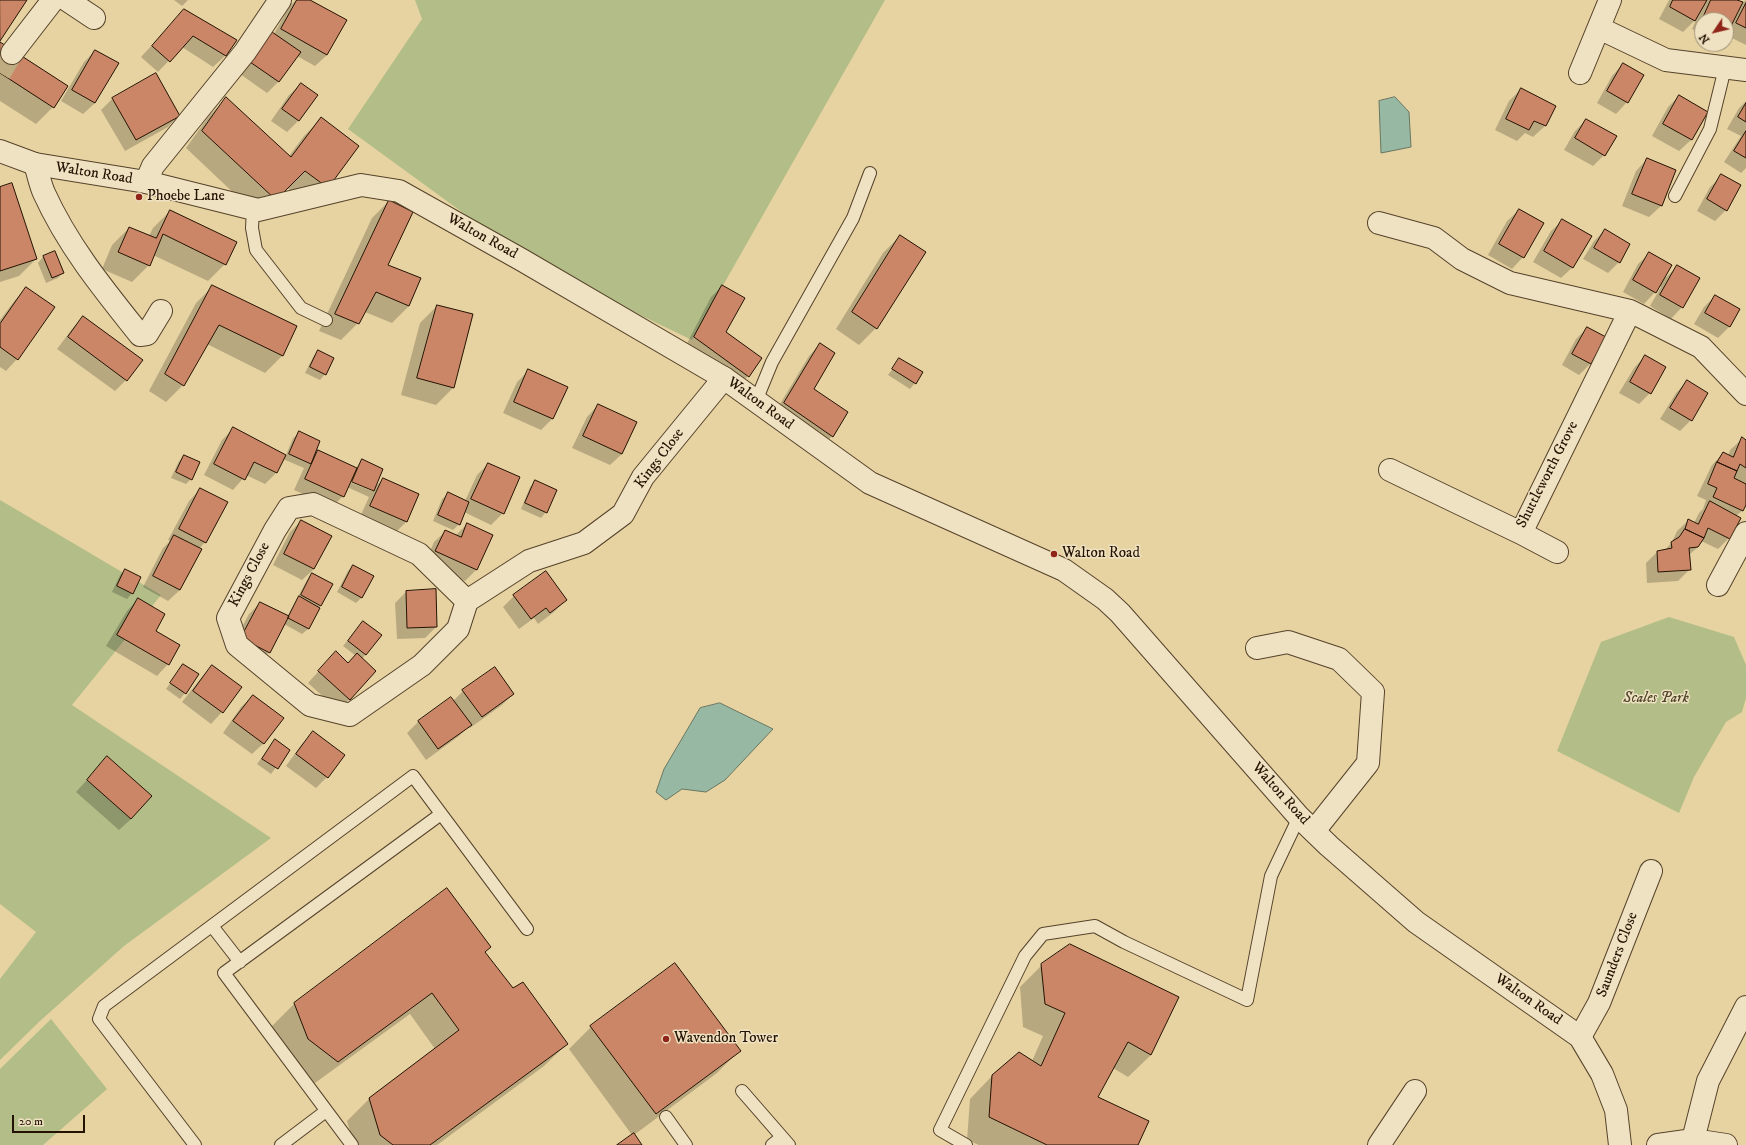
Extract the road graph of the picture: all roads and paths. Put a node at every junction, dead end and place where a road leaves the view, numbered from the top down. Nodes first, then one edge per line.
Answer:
1 (53, 0) edge
2 (67, 0) edge
3 (280, 0) edge
4 (1610, 0) edge
5 (94, 18) dead end
6 (1599, 28) junction
7 (12, 53) tunnel mouth
8 (1736, 69) edge
9 (1580, 73) dead end
10 (1, 153) edge
11 (36, 164) junction
12 (870, 173) dead end
13 (146, 182) junction
14 (1675, 196) dead end
15 (253, 209) junction
16 (1379, 224) dead end
17 (161, 311) dead end
18 (1630, 311) junction
19 (326, 320) dead end
20 (724, 378) junction
21 (1746, 394) edge
22 (756, 401) junction
23 (1390, 470) dead end
24 (1520, 533) junction
25 (1746, 534) edge
26 (1557, 552) dead end
27 (1718, 585) dead end
28 (467, 601) junction
29 (1257, 648) dead end
30 (442, 814) junction
31 (1307, 824) junction
32 (1651, 871) dead end
33 (212, 926) junction
34 (527, 929) dead end
35 (240, 962) junction
36 (1746, 1007) edge
37 (1580, 1037) junction
38 (742, 1091) dead end
39 (1414, 1091) dead end
40 (326, 1111) junction
41 (666, 1117) dead end
42 (1693, 1140) junction
43 (786, 1141) edge
44 (195, 1145) edge
45 (281, 1145) edge
46 (352, 1145) edge
47 (686, 1145) edge
48 (772, 1145) edge
49 (966, 1145) edge
50 (1379, 1145) edge
51 (1620, 1145) edge
52 (1658, 1145) edge
53 (1726, 1145) edge

1 - 7 street
2 - 5 street
3 - 13 street
4 - 6 street
6 - 8 street
6 - 9 street
8 - 14 lane
10 - 11 street, Walton Road
11 - 13 street, Walton Road
11 - 17 street
12 - 22 lane
13 - 15 street, Walton Road
15 - 19 lane
15 - 20 street, Walton Road
16 - 18 street
18 - 21 street
18 - 24 street, Shuttleworth Grove
20 - 22 street, Walton Road
20 - 28 street, Kings Close
22 - 31 street, Walton Road
23 - 24 street, Shuttleworth Grove
24 - 26 street
25 - 27 street
28 - 28 street, Kings Close
29 - 31 street
30 - 33 lane
30 - 34 lane
30 - 35 lane
31 - 37 street, Walton Road
31 - 49 lane
32 - 37 street, Saunders Close
33 - 35 lane
33 - 44 lane
35 - 40 lane
36 - 42 street
37 - 51 street, Walton Road
38 - 43 lane
39 - 50 street
40 - 45 lane
40 - 46 lane
41 - 47 lane
42 - 52 street
42 - 53 street
43 - 48 lane

